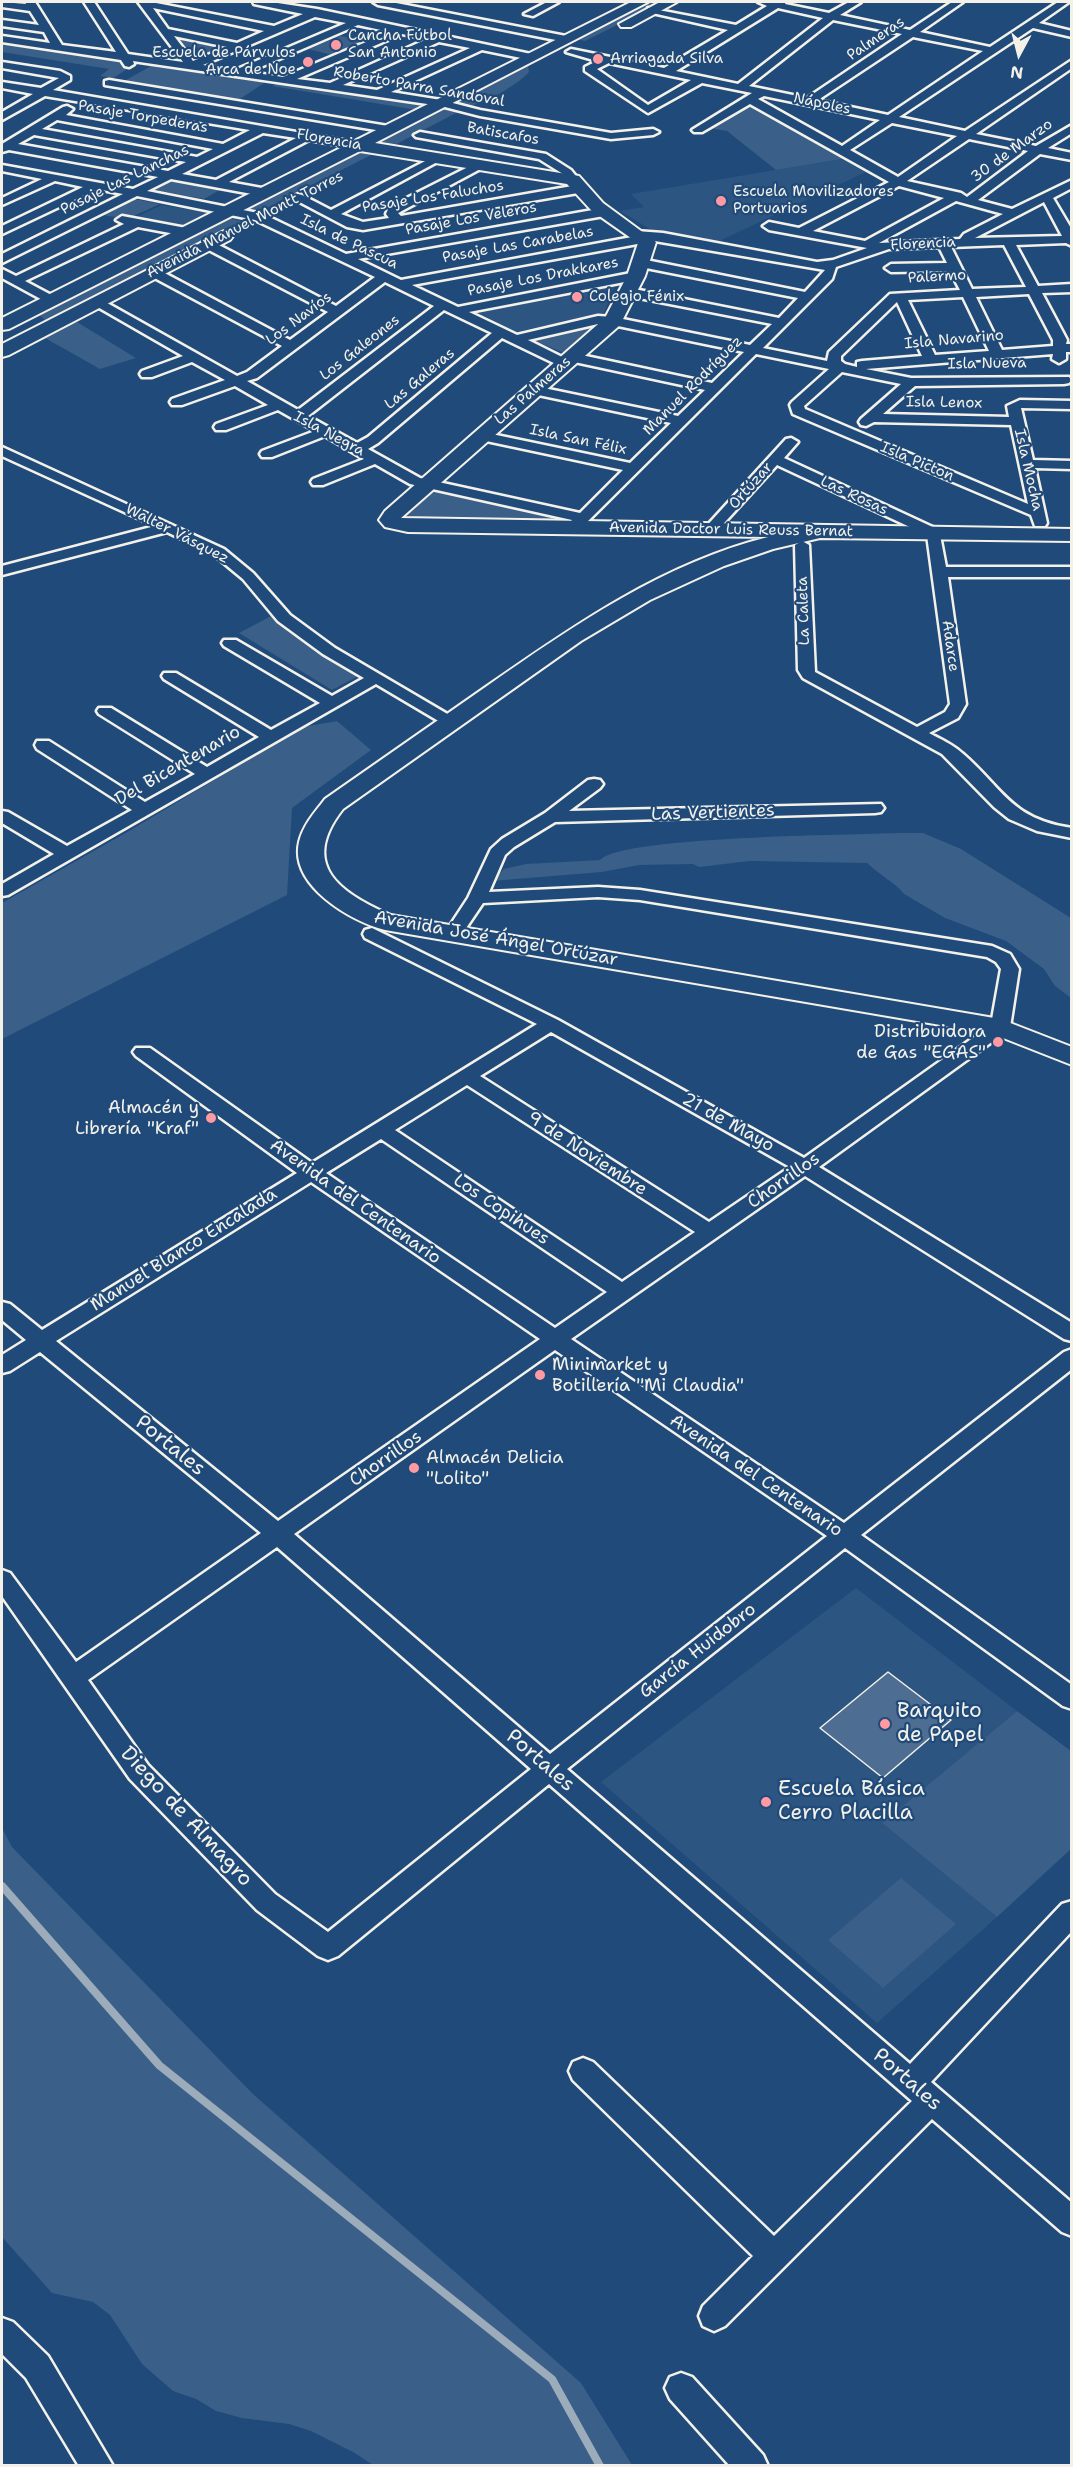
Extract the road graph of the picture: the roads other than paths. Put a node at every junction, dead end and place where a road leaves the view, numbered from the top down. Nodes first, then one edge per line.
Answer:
1 (89, 2) edge
2 (143, 2) edge
3 (258, 2) edge
4 (327, 2) edge
5 (378, 2) edge
6 (554, 2) edge
7 (670, 2) edge
8 (763, 2) edge
9 (856, 2) edge
10 (958, 2) edge
11 (1064, 2) edge
12 (779, 3) edge
13 (2, 4) edge
14 (31, 5) edge
15 (646, 6) edge
16 (316, 13) junction
17 (529, 14) dead end
18 (831, 16) junction
19 (357, 22) junction
20 (2, 23) edge
21 (1030, 24) junction
22 (736, 28) junction
23 (45, 29) junction
24 (276, 30) junction
25 (164, 31) junction
26 (400, 31) junction
27 (912, 33) junction
28 (1071, 34) edge
29 (439, 38) junction
30 (2, 39) edge
31 (587, 44) joint
32 (238, 46) junction
33 (568, 46) junction
34 (480, 47) junction
35 (59, 48) junction
36 (991, 50) junction
37 (125, 57) junction
38 (531, 57) junction
39 (148, 60) junction
40 (608, 60) junction
41 (1071, 63) edge
42 (2, 64) edge
43 (191, 66) junction
44 (132, 70) junction
45 (666, 72) junction
46 (237, 73) junction
47 (533, 75) dead end
48 (701, 79) junction
49 (284, 80) junction
50 (110, 83) junction
51 (3, 86) edge
52 (331, 87) junction
53 (741, 87) junction
54 (763, 91) junction
55 (44, 92) junction
56 (378, 94) junction
57 (303, 95) dead end
58 (84, 99) junction
59 (750, 99) junction
60 (490, 100) dead end
61 (810, 101) junction
62 (441, 103) junction
63 (395, 110) dead end
64 (468, 110) junction
65 (418, 114) junction
66 (55, 116) junction
67 (2, 117) edge
68 (890, 118) junction
69 (1071, 128) edge
70 (262, 129) junction
71 (388, 129) junction
72 (33, 130) junction
73 (698, 130) dead end
74 (653, 132) dead end
75 (964, 134) junction
76 (420, 135) junction
77 (306, 136) junction
78 (356, 145) junction
79 (226, 147) junction
80 (5, 148) edge
81 (843, 150) junction
82 (1037, 150) junction
83 (389, 151) junction
84 (1071, 158) edge
85 (435, 159) junction
86 (200, 161) junction
87 (369, 161) dead end
88 (480, 165) junction
89 (2, 168) edge
90 (170, 176) junction
91 (53, 178) junction
92 (898, 182) junction
93 (1071, 183) edge
94 (217, 184) junction
95 (576, 184) junction
96 (96, 185) junction
97 (318, 187) dead end
98 (263, 192) junction
99 (136, 193) junction
100 (957, 196) junction
101 (1046, 196) junction
102 (971, 200) junction
103 (2, 202) edge
104 (288, 203) junction
105 (230, 210) junction
106 (604, 212) junction
107 (1012, 213) junction
108 (332, 214) junction
109 (91, 215) junction
110 (259, 218) junction
111 (398, 220) junction
112 (136, 223) junction
113 (769, 226) dead end
114 (2, 230) edge
115 (186, 232) junction
116 (801, 232) junction
117 (640, 237) junction
118 (1071, 240) edge
119 (1008, 241) junction
120 (943, 243) junction
121 (964, 243) junction
122 (207, 244) junction
123 (873, 246) junction
124 (2, 258) edge
125 (344, 258) junction
126 (829, 265) junction
127 (955, 267) junction
128 (891, 268) dead end
129 (153, 272) junction
130 (2, 273) edge
131 (383, 277) junction
132 (635, 277) junction
133 (15, 281) junction
134 (399, 284) junction
135 (1071, 288) edge
136 (1033, 289) junction
137 (967, 293) junction
138 (808, 296) junction
139 (900, 296) junction
140 (50, 300) junction
141 (95, 302) junction
142 (443, 305) junction
143 (337, 311) junction
144 (457, 311) junction
145 (613, 321) junction
146 (781, 322) junction
147 (2, 325) edge
148 (501, 332) junction
149 (516, 339) junction
150 (291, 346) junction
151 (1066, 348) edge
152 (753, 350) junction
153 (2, 351) edge
154 (997, 353) junction
155 (191, 357) junction
156 (930, 359) junction
157 (569, 360) junction
158 (840, 368) junction
159 (147, 374) dead end
160 (1064, 380) junction
161 (233, 381) junction
162 (911, 382) junction
163 (714, 388) junction
164 (534, 390) junction
165 (177, 402) dead end
166 (1071, 405) edge
167 (277, 406) junction
168 (298, 417) junction
169 (870, 418) junction
170 (681, 421) junction
171 (1017, 421) junction
172 (221, 428) dead end
173 (324, 432) junction
174 (852, 435) junction
175 (482, 436) junction
176 (791, 442) dead end
177 (357, 449) junction
178 (2, 451) edge
179 (267, 454) dead end
180 (375, 459) junction
181 (775, 459) junction
182 (1027, 464) junction
183 (1071, 465) edge
184 (633, 468) junction
185 (318, 482) dead end
186 (426, 485) junction
187 (1038, 513) junction
188 (140, 514) junction
189 (392, 523) joint
190 (577, 523) junction
191 (169, 527) junction
192 (710, 530) junction
193 (823, 531) junction
194 (934, 533) junction
195 (1043, 535) junction
196 (1071, 535) edge
197 (119, 540) junction
198 (802, 545) dead end
199 (2, 571) edge
200 (940, 572) junction
201 (1071, 572) edge
202 (230, 644) dead end
203 (170, 676) dead end
204 (375, 678) junction
205 (330, 702) junction
206 (105, 711) dead end
207 (453, 722) junction
208 (915, 734) junction
209 (269, 736) junction
210 (43, 745) dead end
211 (205, 773) junction
212 (594, 784) dead end
213 (876, 808) dead end
214 (142, 809) junction
215 (2, 816) edge
216 (551, 817) junction
217 (1071, 833) edge
218 (66, 853) junction
219 (2, 891) edge
220 (477, 898) junction
221 (454, 933) junction
222 (372, 934) dead end
223 (551, 1024) junction
224 (1000, 1027) junction
225 (142, 1052) dead end
226 (1071, 1057) edge
227 (466, 1076) junction
228 (380, 1128) junction
229 (805, 1167) junction
230 (310, 1172) junction
231 (709, 1232) junction
232 (622, 1292) junction
233 (2, 1309) edge
234 (1071, 1334) edge
235 (555, 1340) junction
236 (39, 1341) junction
237 (1071, 1358) edge
238 (2, 1365) edge
239 (278, 1534) junction
240 (845, 1536) junction
241 (2, 1579) edge
242 (72, 1678) junction
243 (1071, 1699) edge
244 (549, 1769) junction
245 (1071, 1912) edge
246 (328, 1948) joint
247 (583, 2071) dead end
248 (921, 2092) junction
249 (1071, 2222) edge
250 (774, 2256) junction
251 (714, 2316) dead end
252 (2, 2333) edge
253 (681, 2388) dead end
254 (96, 2466) edge
255 (752, 2466) edge

1 - 37 street
2 - 24 street
2 - 25 street
3 - 16 street
4 - 16 street
5 - 33 street, Nápoles
6 - 17 street
7 - 15 street, Avenida Manuel Montt Torres
8 - 12 street
9 - 18 street
10 - 27 street, Palmeras
11 - 21 street
12 - 18 street
12 - 22 street
13 - 14 street
14 - 23 street
15 - 22 street
15 - 31 street, Avenida Manuel Montt Torres
15 - 33 street, Avenida Manuel Montt Torres
16 - 19 street
16 - 24 street
18 - 27 street
18 - 53 street
19 - 26 street
19 - 46 street
20 - 23 street
21 - 28 street
21 - 36 street
22 - 45 street
23 - 35 street
24 - 32 street
25 - 32 street
25 - 43 street
26 - 29 street
26 - 49 street
27 - 36 street
27 - 61 street, Palmeras
29 - 34 street
29 - 52 street
30 - 35 street, Roberto Parra Sandoval
31 - 33 street, Nápoles
32 - 43 street
33 - 38 street, Avenida Manuel Montt Torres
33 - 40 street, Nápoles
34 - 38 street
34 - 56 street
35 - 37 street, Roberto Parra Sandoval
36 - 68 street
37 - 39 street, Roberto Parra Sandoval
37 - 44 street
38 - 47 street
38 - 62 street, Avenida Manuel Montt Torres
39 - 43 street, Roberto Parra Sandoval
39 - 44 street
40 - 45 street, Nápoles
40 - 48 street
41 - 75 street
42 - 55 street
43 - 46 street, Roberto Parra Sandoval
44 - 50 street
45 - 48 street, Nápoles
46 - 49 street, Roberto Parra Sandoval
48 - 53 street, Nápoles
49 - 52 street, Roberto Parra Sandoval
49 - 57 street
50 - 58 street
50 - 71 street
51 - 55 street, Florencia
52 - 56 street, Roberto Parra Sandoval
53 - 54 street, Nápoles
54 - 59 street
54 - 61 street, Nápoles
55 - 58 street, Florencia
55 - 67 street
56 - 62 street, Roberto Parra Sandoval
58 - 66 street
58 - 70 street, Florencia
59 - 73 street
59 - 81 street
60 - 64 street
61 - 68 street, Nápoles
62 - 64 street, Roberto Parra Sandoval
62 - 65 street, Avenida Manuel Montt Torres
63 - 65 street
64 - 74 street, Roberto Parra Sandoval
64 - 76 street
65 - 71 street, Avenida Manuel Montt Torres
66 - 72 street
66 - 79 street, Pasaje Torpederas
68 - 75 street, Nápoles
68 - 81 street
69 - 82 street, 30 de Marzo
70 - 77 street, Florencia
70 - 79 street, Pasaje Las Lanchas
71 - 78 street, Avenida Manuel Montt Torres
72 - 80 street
72 - 86 street
75 - 82 street, Nápoles
75 - 92 street
76 - 83 street
76 - 95 street, Batiscafos
77 - 78 street, Florencia
77 - 94 street
78 - 83 street, Florencia
78 - 98 street, Avenida Manuel Montt Torres
79 - 86 street, Pasaje Las Lanchas
80 - 90 street
81 - 92 street
82 - 84 street, Nápoles
82 - 102 street, 30 de Marzo
83 - 85 street, Florencia
83 - 87 street
85 - 88 street, Florencia
85 - 108 street
86 - 90 street, Pasaje Las Lanchas
88 - 95 street, Florencia
88 - 111 street
89 - 91 street, Isla de Pascua
90 - 94 street
90 - 99 street, Pasaje Las Lanchas
91 - 96 street, Isla de Pascua
91 - 103 street
92 - 100 street
92 - 116 street
93 - 101 street
94 - 98 street
95 - 106 street
95 - 111 street, Pasaje Los Faluchos
96 - 99 street, Isla de Pascua
96 - 114 street
97 - 104 street, Avenida Manuel Montt Torres
98 - 105 street, Avenida Manuel Montt Torres
99 - 105 street, Isla de Pascua
99 - 109 street, Pasaje Las Lanchas
100 - 102 street
100 - 123 street
101 - 107 street
101 - 118 street
102 - 107 street
104 - 108 street, Pasaje Los Faluchos
104 - 110 street, Avenida Manuel Montt Torres
105 - 110 street, Isla de Pascua
105 - 115 street, Avenida Manuel Montt Torres
106 - 117 street
106 - 125 street, Pasaje Los Veleros
107 - 121 street
108 - 111 street, Pasaje Los Faluchos
109 - 112 street
109 - 124 street, Pasaje Las Lanchas
110 - 122 street, Avenida Manuel Montt Torres
110 - 125 street, Isla de Pascua
112 - 115 street
112 - 133 street
113 - 116 street
115 - 140 street, Avenida Manuel Montt Torres
116 - 123 street
117 - 126 street, Florencia
117 - 132 street, Las Palmeras
117 - 134 street, Pasaje Las Carabelas
118 - 119 street, Florencia
119 - 121 street, Florencia
119 - 136 street
120 - 121 street, Florencia
120 - 123 street, Florencia
120 - 127 street
122 - 129 street, Avenida Manuel Montt Torres
122 - 143 street
123 - 126 street, Florencia
125 - 131 street, Isla de Pascua
126 - 138 street, Manuel Rodríguez
127 - 128 street
127 - 137 street
129 - 141 street, Avenida Manuel Montt Torres
129 - 150 street
130 - 133 street
131 - 134 street, Isla de Pascua
131 - 143 street, Los Navíos
132 - 138 street
132 - 144 street, Pasaje Los Drakkares
132 - 145 street, Las Palmeras
132 - 146 street
133 - 140 street
134 - 142 street, Isla de Pascua
135 - 136 street, Palermo
136 - 137 street, Palermo
136 - 151 street
137 - 139 street, Palermo
137 - 154 street
138 - 146 street, Manuel Rodríguez
139 - 156 street
139 - 158 street, Palermo
140 - 147 street, Avenida Manuel Montt Torres
141 - 153 street, Avenida Manuel Montt Torres
141 - 155 street, Isla Negra
142 - 144 street, Isla de Pascua
142 - 168 street, Los Galeones
143 - 150 street, Los Navíos
144 - 148 street, Isla de Pascua
145 - 149 street, Isla Navarino
145 - 152 street, Isla Navarino
145 - 157 street, Las Palmeras
146 - 152 street, Manuel Rodríguez
148 - 149 street, Isla de Pascua
148 - 177 street, Las Galeras
149 - 157 street, Isla de Pascua
150 - 161 street, Los Navíos
151 - 154 street, Isla Navarino
151 - 160 street
152 - 158 street, Isla Navarino
152 - 163 street, Manuel Rodríguez
154 - 156 street, Isla Navarino
155 - 159 street
155 - 161 street, Isla Negra
156 - 158 street, Isla Navarino
157 - 163 street, Isla de Pascua
157 - 164 street, Las Palmeras
158 - 162 street, Isla Navarino
158 - 174 street, Isla Picton
160 - 162 street, Isla Nueva
160 - 166 street
161 - 165 street, Los Navíos
161 - 167 street, Isla Negra
162 - 169 street
163 - 170 street, Manuel Rodríguez
164 - 170 street
164 - 175 street, Las Palmeras
166 - 171 street, Isla Mocha
167 - 168 street, Isla Negra
167 - 172 street
168 - 173 street, Isla Negra
169 - 171 street, Isla Lenox
169 - 174 street
170 - 184 street, Manuel Rodríguez
171 - 182 street, Isla Mocha
173 - 177 street, Isla Negra
173 - 179 street
174 - 187 street, Isla Picton
175 - 184 street, Isla San Félix
175 - 186 street, Las Palmeras
176 - 181 street, Ortúzar
177 - 180 street, Isla Negra
178 - 188 street, Walter Vásquez
180 - 185 street
180 - 186 street, Isla Negra
181 - 192 street, Ortúzar
181 - 194 street, Las Rosas
182 - 183 street
182 - 187 street, Isla Mocha
184 - 190 street, Manuel Rodríguez
186 - 189 street, Las Palmeras
186 - 190 street, Isla Negra
187 - 195 street, Isla Mocha
188 - 191 street, Walter Vásquez
188 - 197 street
189 - 190 street, Avenida Doctor Luis Reuss Bernat
190 - 192 street, Avenida Doctor Luis Reuss Bernat
191 - 197 street
191 - 204 street, Walter Vásquez
192 - 193 street, Avenida Doctor Luis Reuss Bernat
193 - 194 street, Avenida Doctor Luis Reuss Bernat
193 - 207 street, Avenida José Ángel Ortúzar
194 - 195 street, Avenida Doctor Luis Reuss Bernat
194 - 200 street, Adarce
195 - 196 street, Avenida Doctor Luis Reuss Bernat
197 - 199 street
198 - 208 street, La Caleta
200 - 201 street
200 - 208 street, Adarce
202 - 205 street
203 - 209 street
204 - 205 street, Del Bicentenario
204 - 207 street, Walter Vásquez
205 - 209 street, Del Bicentenario
206 - 211 street
207 - 221 street, Avenida José Ángel Ortúzar
208 - 217 street
209 - 211 street, Del Bicentenario
210 - 214 street
211 - 214 street, Del Bicentenario
212 - 216 street
213 - 216 street, Las Vertientes
214 - 218 street, Del Bicentenario
215 - 218 street
216 - 220 street
218 - 219 street, Del Bicentenario
220 - 221 street
220 - 224 street
221 - 224 street, Avenida José Ángel Ortúzar
222 - 223 street, 21 de Mayo
223 - 227 street, Manuel Blanco Encalada
223 - 229 street, 21 de Mayo
224 - 226 street, Avenida José Ángel Ortúzar
224 - 229 street, Chorrillos
225 - 230 street, Avenida del Centenario
227 - 228 street, Manuel Blanco Encalada
227 - 231 street, 9 de Noviembre
228 - 230 street, Manuel Blanco Encalada
228 - 232 street, Los Copihues
229 - 231 street, Chorrillos
229 - 234 street, 21 de Mayo
230 - 235 street, Avenida del Centenario
230 - 236 street, Manuel Blanco Encalada
231 - 232 street, Chorrillos
232 - 235 street, Chorrillos
233 - 236 street, Portales
235 - 239 street, Chorrillos
235 - 240 street, Avenida del Centenario
236 - 238 street, Manuel Blanco Encalada
236 - 239 street, Portales
237 - 240 street, García Huidobro
239 - 242 street, Chorrillos
239 - 244 street, Portales
240 - 243 street, Avenida del Centenario
240 - 244 street, García Huidobro
241 - 242 street, Diego de Almagro
242 - 246 street, Diego de Almagro
244 - 246 street, García Huidobro
244 - 248 street, Portales
245 - 248 street
247 - 250 street
248 - 249 street, Portales
248 - 250 street
250 - 251 street
252 - 254 street
253 - 255 street

